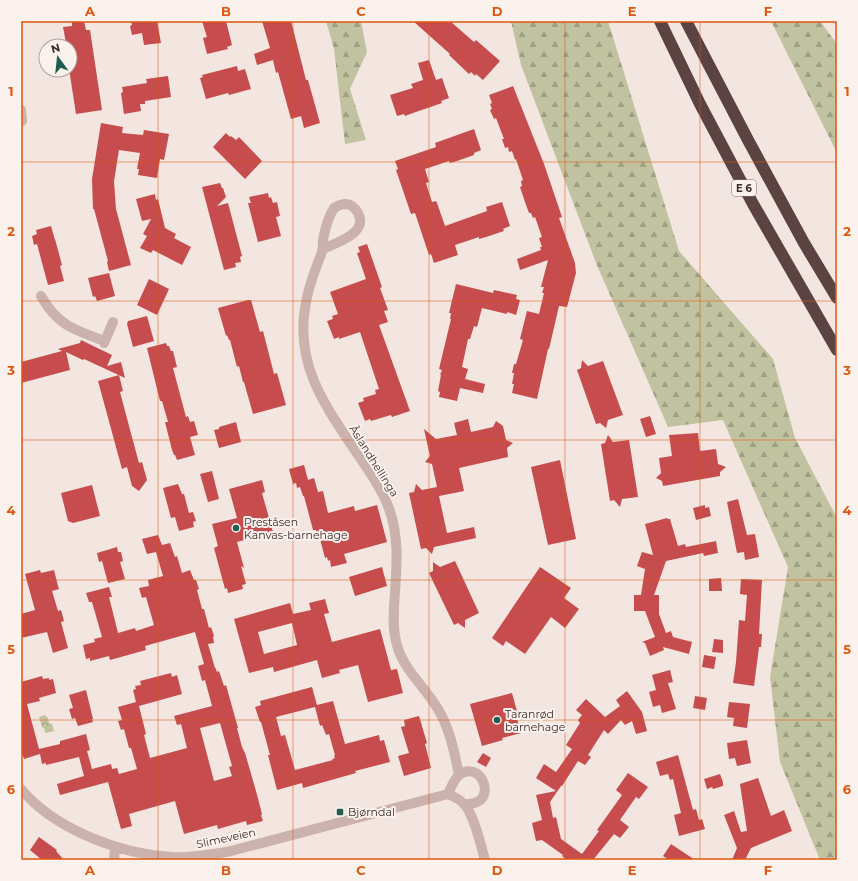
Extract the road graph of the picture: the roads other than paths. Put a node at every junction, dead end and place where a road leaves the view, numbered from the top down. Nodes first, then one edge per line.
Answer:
1 (660, 21) edge
2 (686, 21) edge
3 (21, 110) edge
4 (22, 121) dead end
5 (323, 249) junction
6 (41, 296) dead end
7 (837, 298) edge
8 (113, 322) dead end
9 (837, 350) edge
10 (459, 775) junction
11 (21, 789) edge
12 (448, 794) junction
13 (464, 804) junction
14 (115, 847) junction
15 (114, 860) edge
16 (485, 860) edge

1 - 9 highway, E 6
2 - 7 highway, E 6
3 - 4 street
5 - 5 street, Åslandhellinga
5 - 10 street, Åslandhellinga
6 - 8 street
10 - 12 street
10 - 13 street
11 - 14 street, Slimeveien
12 - 13 street
12 - 14 street, Slimeveien
13 - 16 street
14 - 15 street

